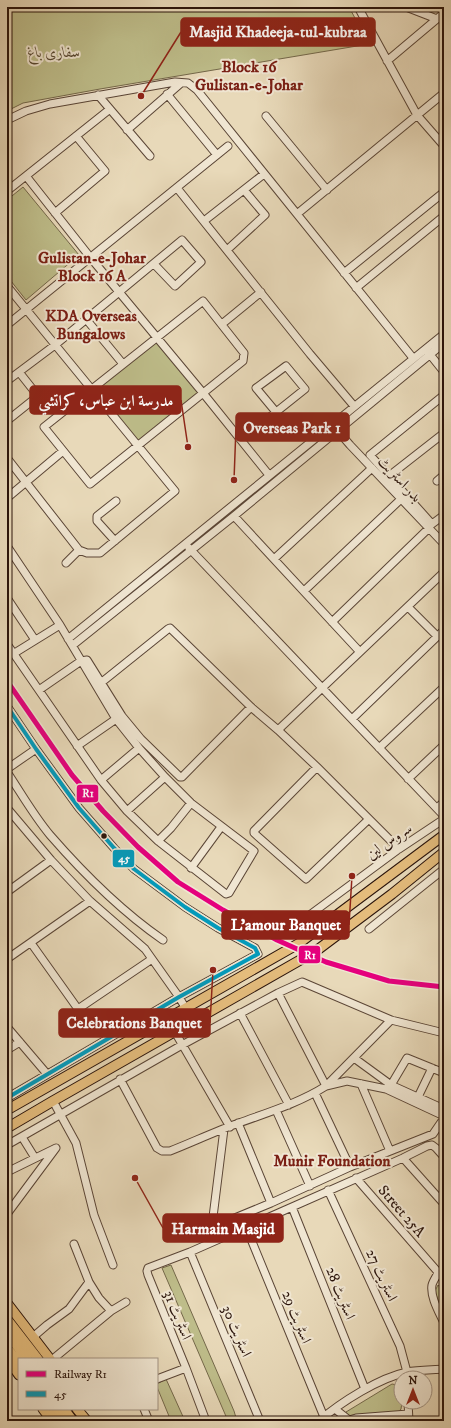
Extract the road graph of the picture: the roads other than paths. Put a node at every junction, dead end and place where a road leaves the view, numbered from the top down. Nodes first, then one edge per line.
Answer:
1 (358, 7) edge
2 (406, 7) edge
3 (444, 13) edge
4 (437, 19) junction
5 (387, 61) junction
6 (181, 83) junction
7 (444, 93) edge
8 (167, 94) junction
9 (98, 96) junction
10 (110, 109) junction
11 (417, 115) junction
12 (266, 116) dead end
13 (7, 120) edge
14 (127, 130) junction
15 (76, 136) junction
16 (228, 146) dead end
17 (444, 146) edge
18 (217, 155) junction
19 (150, 156) dead end
20 (264, 174) junction
21 (26, 176) junction
22 (177, 188) junction
23 (244, 190) junction
24 (327, 190) junction
25 (7, 192) edge
26 (444, 192) edge
27 (55, 213) junction
28 (297, 214) junction
29 (444, 216) edge
30 (204, 221) junction
31 (227, 250) junction
32 (90, 257) junction
33 (154, 264) junction
34 (344, 273) junction
35 (7, 286) edge
36 (356, 288) junction
37 (118, 292) junction
38 (261, 292) junction
39 (26, 310) junction
40 (86, 319) junction
41 (222, 324) junction
42 (7, 325) edge
43 (444, 334) edge
44 (156, 338) junction
45 (55, 344) junction
46 (444, 344) edge
47 (427, 352) junction
48 (413, 358) junction
49 (123, 364) junction
50 (19, 372) junction
51 (444, 372) edge
52 (7, 381) edge
53 (92, 389) junction
54 (203, 393) junction
55 (444, 395) edge
56 (354, 406) junction
57 (276, 412) junction
58 (7, 418) edge
59 (338, 431) junction
60 (444, 433) edge
61 (241, 440) junction
62 (138, 445) junction
63 (64, 451) junction
64 (7, 458) edge
65 (372, 468) junction
66 (269, 475) junction
67 (444, 475) edge
68 (389, 476) junction
69 (437, 481) dead end
70 (26, 482) junction
71 (7, 498) edge
72 (401, 499) junction
73 (116, 502) dead end
74 (444, 515) edge
75 (234, 516) junction
76 (429, 528) junction
77 (115, 541) junction
78 (185, 544) junction
79 (444, 544) edge
80 (7, 546) edge
81 (79, 550) junction
82 (191, 550) junction
83 (274, 559) junction
84 (66, 563) dead end
85 (444, 572) edge
86 (304, 591) junction
87 (7, 598) edge
88 (408, 607) junction
89 (332, 622) junction
90 (60, 625) junction
91 (444, 630) edge
92 (437, 636) junction
93 (68, 639) junction
94 (35, 640) junction
95 (7, 644) edge
96 (73, 645) junction
97 (360, 652) junction
98 (13, 654) junction
99 (81, 661) junction
100 (102, 682) junction
101 (444, 687) edge
102 (322, 688) junction
103 (39, 690) junction
104 (7, 706) edge
105 (251, 707) junction
106 (116, 719) junction
107 (352, 719) junction
108 (278, 730) junction
109 (444, 745) edge
110 (77, 746) junction
111 (140, 748) junction
112 (379, 748) junction
113 (36, 749) junction
114 (317, 767) junction
115 (7, 769) edge
116 (7, 772) edge
117 (165, 777) junction
118 (408, 779) junction
119 (101, 780) junction
120 (191, 802) junction
121 (444, 802) edge
122 (437, 808) junction
123 (127, 811) junction
124 (8, 813) edge
125 (444, 817) edge
126 (368, 819) junction
127 (221, 827) junction
128 (444, 835) edge
129 (158, 841) junction
130 (399, 849) junction
131 (444, 852) edge
132 (51, 860) junction
133 (191, 868) junction
134 (444, 869) edge
135 (7, 892) edge
136 (90, 902) junction
137 (292, 928) dead end
138 (369, 929) dead end
139 (164, 940) dead end
140 (31, 943) junction
141 (7, 959) edge
142 (152, 959) junction
143 (278, 993) junction
144 (180, 997) junction
145 (186, 1009) junction
146 (240, 1013) junction
147 (391, 1020) junction
148 (7, 1027) edge
149 (175, 1032) junction
150 (444, 1033) edge
151 (20, 1042) junction
152 (182, 1045) junction
153 (7, 1050) edge
154 (104, 1055) junction
155 (354, 1058) junction
156 (432, 1068) junction
157 (110, 1069) junction
158 (444, 1073) edge
159 (47, 1074) junction
160 (120, 1080) junction
161 (362, 1084) junction
162 (391, 1085) junction
163 (326, 1086) junction
164 (315, 1093) junction
165 (418, 1097) junction
166 (7, 1098) edge
167 (53, 1101) junction
168 (289, 1105) junction
169 (443, 1106) edge
170 (7, 1110) edge
171 (276, 1110) junction
172 (60, 1114) junction
173 (444, 1117) edge
174 (238, 1124) junction
175 (7, 1128) edge
176 (227, 1128) junction
177 (22, 1137) junction
178 (7, 1145) edge
179 (390, 1151) junction
180 (444, 1157) edge
181 (35, 1158) junction
182 (403, 1158) junction
183 (350, 1167) junction
184 (7, 1172) edge
185 (356, 1178) junction
186 (310, 1186) junction
187 (328, 1190) junction
188 (271, 1203) junction
189 (444, 1204) edge
190 (292, 1207) junction
191 (7, 1214) edge
192 (246, 1227) junction
193 (74, 1244) dead end
194 (190, 1252) junction
195 (113, 1264) dead end
196 (438, 1273) junction
197 (444, 1279) edge
198 (89, 1282) junction
199 (126, 1302) dead end
200 (7, 1303) edge
201 (111, 1311) junction
202 (7, 1319) edge
203 (444, 1323) edge
204 (7, 1332) edge
205 (33, 1337) junction
206 (7, 1348) edge
207 (7, 1358) edge
208 (26, 1358) edge
209 (37, 1358) edge
210 (51, 1358) edge
211 (53, 1358) edge
212 (18, 1362) edge
213 (186, 1368) junction
214 (444, 1369) edge
215 (406, 1370) edge
216 (433, 1371) edge
217 (18, 1374) edge
218 (393, 1377) edge
219 (158, 1379) edge
220 (365, 1389) junction
221 (335, 1409) junction
222 (44, 1410) edge
223 (55, 1410) edge
224 (65, 1410) edge
225 (78, 1410) edge
226 (82, 1410) edge
227 (144, 1410) edge
228 (409, 1418) edge
229 (321, 1419) edge
230 (356, 1420) edge
231 (52, 1421) edge
232 (63, 1421) edge
233 (73, 1421) edge
234 (87, 1421) edge
235 (149, 1421) edge
236 (206, 1421) edge
237 (260, 1421) edge

1 - 5 street
2 - 4 street
3 - 4 street
4 - 5 street
5 - 11 street
6 - 8 street
6 - 9 street
6 - 20 street
7 - 11 street
8 - 14 street
8 - 18 street
9 - 10 street
9 - 13 street
10 - 14 street
10 - 15 street
11 - 17 street
11 - 24 street
12 - 24 street
14 - 19 street
15 - 21 street
15 - 27 street
16 - 18 street
18 - 22 street
20 - 23 street
20 - 28 street
21 - 25 street
21 - 27 street
22 - 30 street
22 - 32 street
23 - 30 street
23 - 31 street
24 - 28 street
26 - 34 street
27 - 32 street
28 - 34 street
29 - 36 street
30 - 31 street
31 - 38 street
32 - 37 street
32 - 39 street
33 - 33 street
33 - 37 street
34 - 36 street
35 - 39 street
36 - 48 street
37 - 40 street
37 - 44 street
38 - 41 street
38 - 56 street
39 - 42 street
39 - 45 street
40 - 45 street
40 - 49 street
41 - 44 street
41 - 54 street
43 - 47 street
44 - 49 street
44 - 54 street
45 - 50 street
45 - 53 street
46 - 47 street
47 - 48 street
47 - 51 street
47 - 59 street
48 - 56 street
49 - 53 street
50 - 52 street
50 - 58 street
53 - 62 street
53 - 63 street
54 - 61 street
54 - 62 street
55 - 68 street
56 - 66 street
57 - 57 street
57 - 61 street
59 - 65 street, بدر اسٹریٹ
59 - 75 street
60 - 68 street
61 - 66 street
62 - 63 street
62 - 77 street
63 - 70 street
64 - 70 street
65 - 72 street, بدر اسٹریٹ
65 - 83 street
66 - 78 street
67 - 69 street
68 - 74 street
70 - 71 street
70 - 81 street
72 - 76 street, بدر اسٹریٹ
72 - 86 street
73 - 77 street
75 - 82 street
75 - 83 street
76 - 79 street, بدر اسٹریٹ
76 - 89 street
77 - 81 street
78 - 82 street
78 - 93 street
80 - 90 street
81 - 84 street
82 - 96 street
82 - 102 street
83 - 86 street
85 - 88 street
86 - 89 street
87 - 94 street
88 - 92 street
88 - 97 street
89 - 97 street
90 - 93 street
90 - 94 street
91 - 92 street
92 - 107 street
93 - 96 street
94 - 98 street
95 - 98 street
96 - 99 street
97 - 102 street
98 - 103 street
99 - 100 street
99 - 103 street
99 - 106 street
100 - 105 street
100 - 105 street
101 - 112 street
102 - 107 street
102 - 108 street
103 - 110 street
104 - 113 street
105 - 108 street
106 - 110 street
106 - 111 street
107 - 112 street
108 - 114 street
109 - 118 street
110 - 119 street
111 - 117 street
111 - 119 street
112 - 118 street
113 - 115 street
113 - 144 street
114 - 126 street
114 - 126 street
116 - 139 street
117 - 120 street
117 - 123 street
118 - 122 street
119 - 123 street
120 - 127 street
120 - 129 street
121 - 122 street
122 - 125 street
123 - 129 street
124 - 132 street
125 - 130 street, سروس لین
126 - 130 street
127 - 133 street
127 - 133 street
128 - 145 main road
129 - 133 street
130 - 137 street, سروس لین
131 - 149 main road
132 - 135 street
132 - 136 street
134 - 138 street
136 - 140 street
136 - 142 street
140 - 141 street
140 - 142 street
142 - 144 street
143 - 146 street
143 - 147 street
143 - 163 street
144 - 145 street
144 - 159 street
145 - 154 main road
146 - 152 street
146 - 168 street
147 - 150 street
147 - 155 street
148 - 151 street
149 - 152 street
149 - 157 main road
151 - 153 street
151 - 159 street
152 - 160 street
152 - 176 street
154 - 157 main road
154 - 170 main road
155 - 162 street
155 - 163 street
156 - 158 street
156 - 162 street
156 - 165 street
157 - 167 main road
159 - 166 street
160 - 172 street
160 - 176 street
161 - 163 street
161 - 173 street
161 - 179 street
162 - 165 street
163 - 164 street
164 - 168 street
164 - 183 street
165 - 169 street
167 - 172 street
167 - 175 main road
168 - 171 street
171 - 174 street
171 - 186 street
172 - 177 street
172 - 195 street
173 - 179 street
174 - 176 street
174 - 188 street
176 - 188 street
177 - 178 street
177 - 181 street
179 - 183 street
180 - 182 street
181 - 184 street
181 - 191 street
182 - 185 street
182 - 189 street
183 - 186 street
185 - 187 street
185 - 196 street, Street 25A
186 - 188 street
187 - 190 street
187 - 215 street, اسٹریٹ 27
190 - 192 street
190 - 220 street, اسٹریٹ 28
192 - 194 street
192 - 229 street, اسٹریٹ 29
193 - 198 street
194 - 213 street, اسٹریٹ 31
194 - 237 street, اسٹریٹ 30
196 - 197 street, Street 25A
196 - 203 street
198 - 201 street
198 - 205 street
199 - 201 street
200 - 205 main road
201 - 211 street
202 - 209 main road
204 - 208 main road
205 - 210 main road
206 - 212 main road
207 - 217 main road
213 - 219 street
213 - 236 street, اسٹریٹ 31
214 - 216 street
218 - 220 street
220 - 221 street
221 - 229 street
221 - 230 street
222 - 231 main road
223 - 232 main road
224 - 233 main road
225 - 234 main road
226 - 234 main road
227 - 235 street
228 - 230 street

